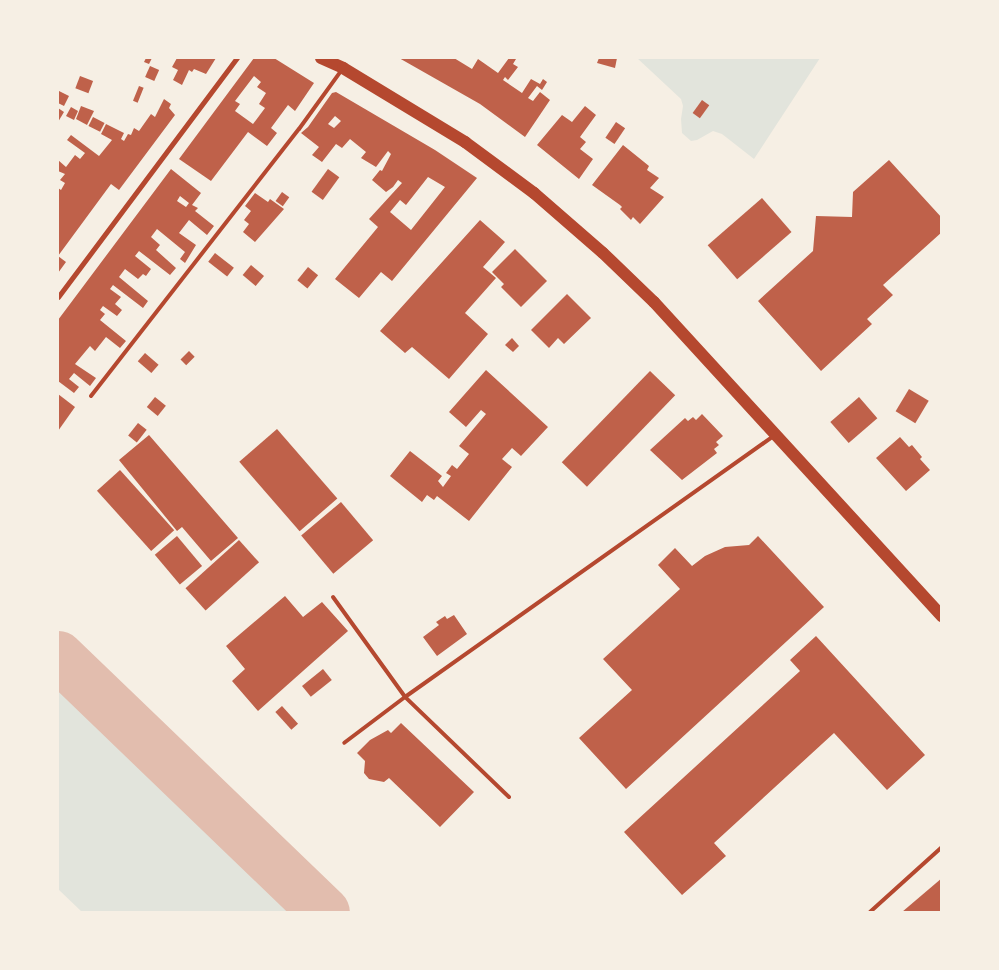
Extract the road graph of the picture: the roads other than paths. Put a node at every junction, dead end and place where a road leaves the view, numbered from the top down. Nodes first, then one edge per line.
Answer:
1 (238, 58) edge
2 (333, 62) edge
3 (58, 297) edge
4 (91, 396) dead end
5 (774, 434) junction
6 (333, 597) dead end
7 (942, 616) edge
8 (405, 697) junction
9 (344, 743) dead end
10 (509, 797) dead end
11 (942, 847) edge
12 (870, 912) edge

1 - 3 street
2 - 4 lane
2 - 5 main road
5 - 7 main road
5 - 8 lane
6 - 8 lane
8 - 9 lane
8 - 10 lane
11 - 12 lane

